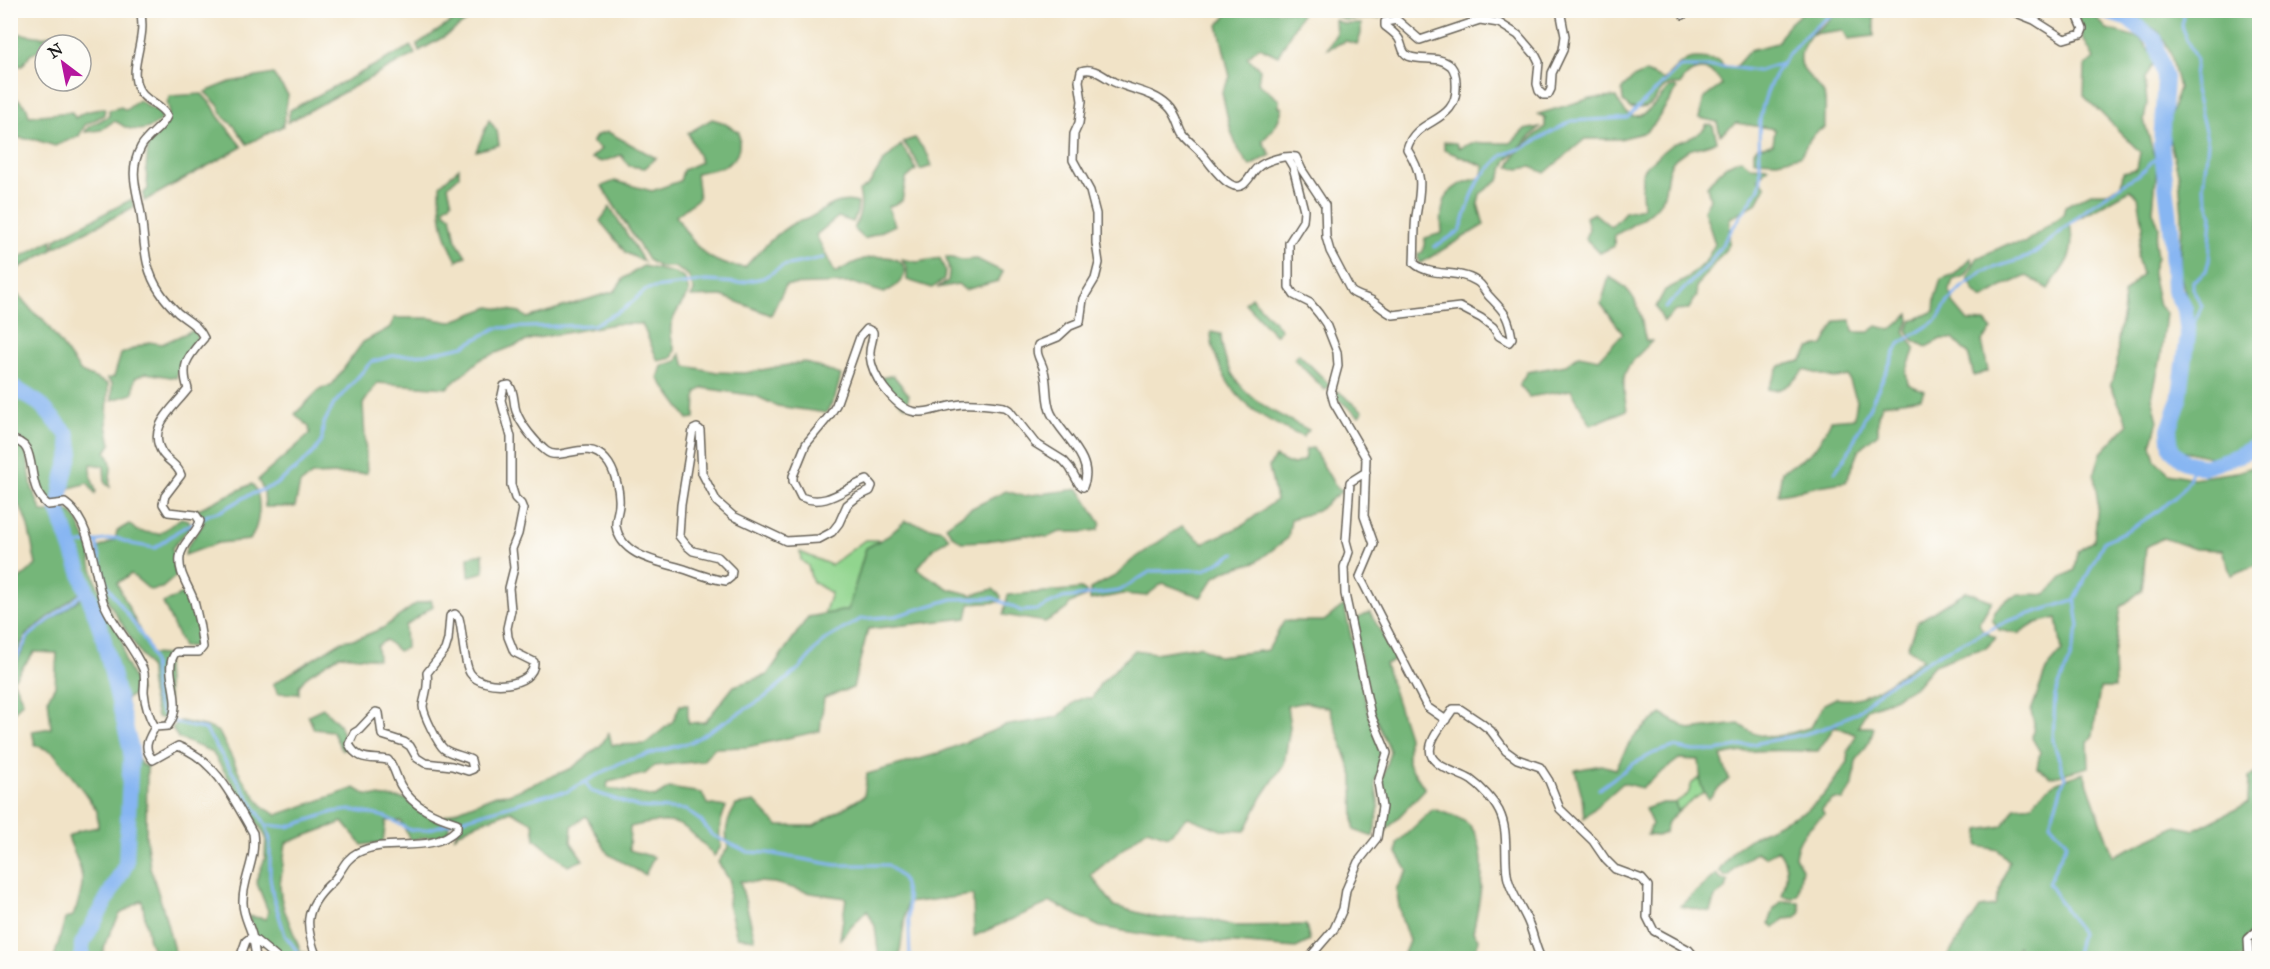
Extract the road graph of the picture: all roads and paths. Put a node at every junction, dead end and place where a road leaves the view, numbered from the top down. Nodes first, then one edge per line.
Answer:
1 (140, 10) edge
2 (1560, 10) edge
3 (1679, 10) edge
4 (1688, 10) edge
5 (2008, 10) edge
6 (2075, 10) edge
7 (1287, 157) junction
8 (10, 440) edge
9 (1366, 472) junction
10 (1446, 720) junction
11 (155, 727) junction
12 (2259, 927) edge
13 (253, 938) junction
14 (240, 958) edge
15 (256, 958) edge
16 (277, 958) edge
17 (317, 958) edge
18 (1309, 958) edge
19 (1541, 958) edge
20 (1696, 958) edge
21 (2249, 958) edge

1 - 11 street
2 - 7 street
3 - 4 street
5 - 6 street
7 - 9 street
7 - 17 street
8 - 11 street
9 - 10 street
9 - 18 street
10 - 19 street
10 - 20 street
11 - 13 street
12 - 21 street
13 - 14 street
13 - 15 street
13 - 16 street

